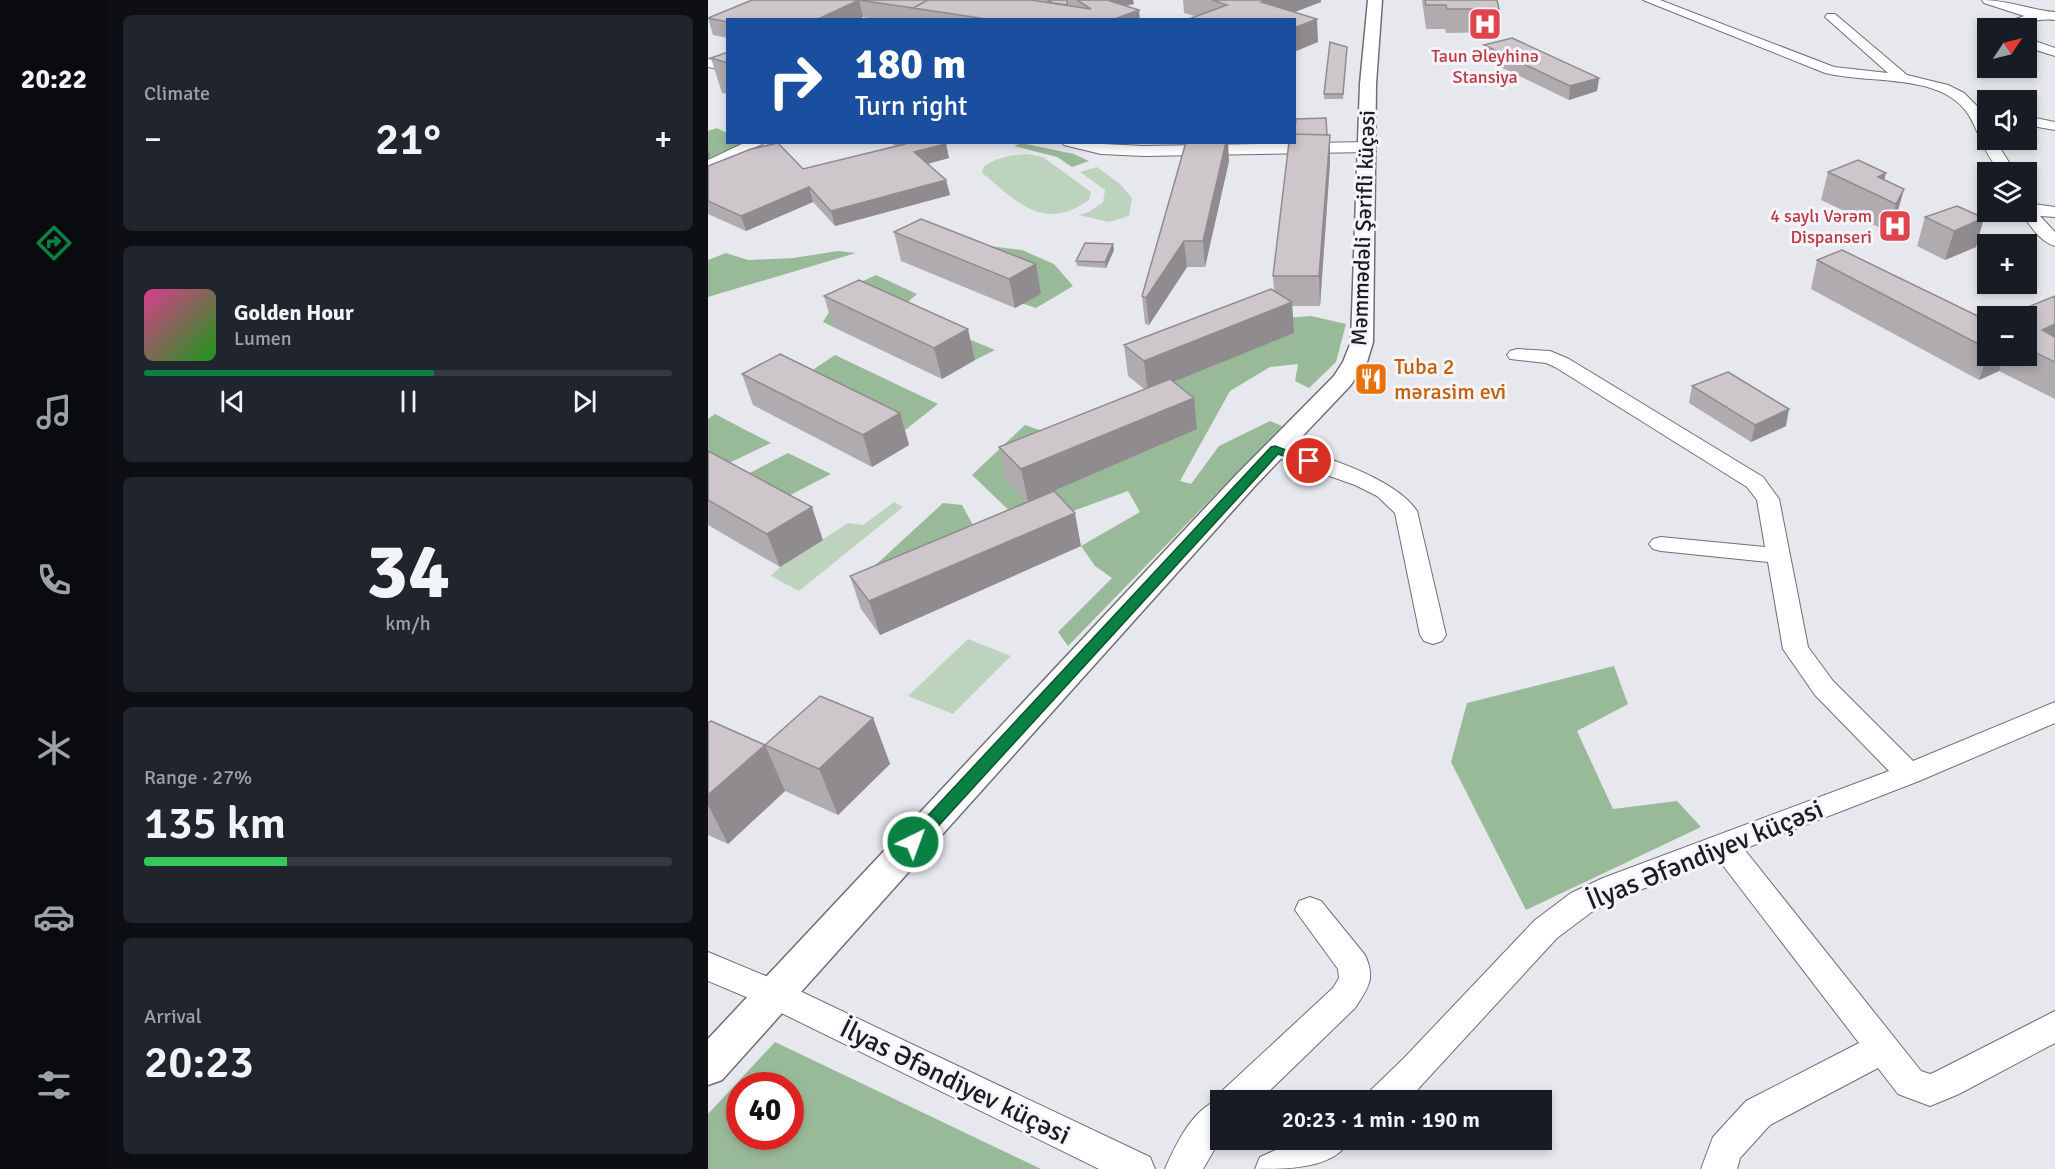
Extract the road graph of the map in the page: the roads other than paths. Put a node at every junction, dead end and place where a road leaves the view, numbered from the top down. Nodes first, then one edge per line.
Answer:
1 (1376, 0) edge
2 (1649, 0) edge
3 (1988, 0) edge
4 (2055, 7) edge
5 (2040, 14) junction
6 (2055, 16) edge
7 (1832, 17) dead end
8 (2030, 18) edge
9 (2037, 46) edge
10 (2055, 52) edge
11 (708, 63) edge
12 (726, 67) edge
13 (1902, 78) junction
14 (1971, 109) junction
15 (1977, 110) edge
16 (1977, 120) edge
17 (2037, 122) edge
18 (2055, 126) edge
19 (755, 144) edge
20 (1078, 144) edge
21 (1368, 147) junction
22 (708, 166) edge
23 (2037, 210) edge
24 (2055, 212) edge
25 (2037, 220) edge
26 (2055, 241) edge
27 (1517, 354) dead end
28 (1275, 449) junction
29 (1661, 544) dead end
30 (1779, 555) junction
31 (1433, 635) dead end
32 (2055, 712) edge
33 (1909, 774) junction
34 (1724, 845) junction
35 (1310, 910) dead end
36 (708, 966) edge
37 (774, 994) junction
38 (2055, 1026) edge
39 (1883, 1048) junction
40 (708, 1067) edge
41 (1247, 1090) edge
42 (1394, 1090) edge
43 (1210, 1125) edge
44 (1314, 1150) edge
45 (1137, 1169) edge
46 (1184, 1169) edge
47 (1273, 1169) edge
48 (1719, 1169) edge

1 - 21 street, Məmmədəli Şərifli küçəsi
2 - 13 street
3 - 5 street
4 - 5 street
5 - 6 street
5 - 8 street
7 - 13 street
9 - 10 street
11 - 12 street
13 - 14 street
14 - 15 street
14 - 16 street
17 - 18 street
19 - 22 street
20 - 21 street
21 - 28 street, Məmmədəli Şərifli küçəsi
23 - 24 street
25 - 26 street
27 - 30 street
28 - 31 street
28 - 37 street, Məmmədəli Şərifli küçəsi
29 - 30 street
30 - 33 street
32 - 33 street, İlyas Əfəndiyev küçəsi
33 - 34 street, İlyas Əfəndiyev küçəsi
34 - 39 street
34 - 42 street, İlyas Əfəndiyev küçəsi
35 - 41 street
36 - 37 street, İlyas Əfəndiyev küçəsi
37 - 40 street, Məmmədəli Şərifli küçəsi
37 - 45 street, İlyas Əfəndiyev küçəsi
38 - 39 street
39 - 48 street
43 - 46 street
44 - 47 street

